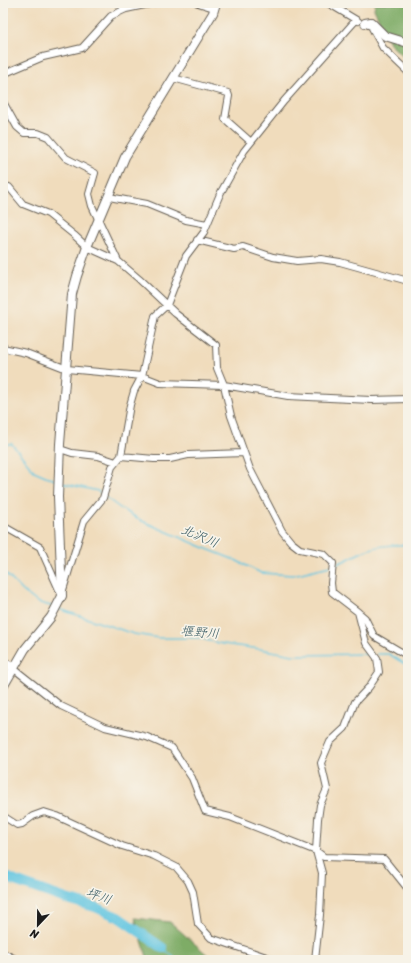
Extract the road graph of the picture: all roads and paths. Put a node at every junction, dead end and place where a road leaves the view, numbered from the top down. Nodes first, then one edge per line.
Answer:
1 (118, 3) edge
2 (154, 3) edge
3 (198, 3) edge
4 (328, 3) edge
5 (215, 6) edge
6 (126, 9) junction
7 (356, 20) junction
8 (365, 23) junction
9 (408, 43) edge
10 (408, 72) edge
11 (3, 74) edge
12 (173, 78) junction
13 (3, 102) edge
14 (251, 142) junction
15 (3, 185) edge
16 (109, 197) junction
17 (98, 221) junction
18 (207, 224) junction
19 (197, 240) junction
20 (87, 247) junction
21 (118, 261) junction
22 (408, 281) edge
23 (167, 305) junction
24 (3, 348) edge
25 (66, 369) junction
26 (142, 376) junction
27 (224, 385) junction
28 (408, 399) edge
29 (60, 449) junction
30 (244, 453) junction
31 (121, 456) junction
32 (116, 462) junction
33 (3, 526) edge
34 (62, 596) junction
35 (358, 612) junction
36 (408, 656) edge
37 (3, 661) edge
38 (14, 668) junction
39 (3, 687) edge
40 (3, 816) edge
41 (316, 851) junction
42 (408, 889) edge
43 (3, 954) edge
44 (15, 960) edge
45 (274, 960) edge
46 (315, 960) edge

1 - 6 street
2 - 6 street
3 - 5 street
4 - 7 street
5 - 12 street
6 - 11 street
7 - 8 street
7 - 14 street
8 - 9 street
8 - 10 street
12 - 14 street
12 - 16 street
13 - 17 street
14 - 18 street
15 - 20 street
16 - 17 street
16 - 18 street
17 - 20 street
17 - 21 street
18 - 19 street
19 - 22 street
19 - 23 street
20 - 21 street
20 - 25 street
21 - 23 street
23 - 26 street
23 - 27 street
24 - 25 street
25 - 26 street
25 - 29 street
26 - 27 street
26 - 31 street
27 - 28 street
27 - 30 street
29 - 32 street
29 - 34 street
30 - 31 street
30 - 35 street
31 - 32 street
32 - 34 street
33 - 34 street
34 - 38 street
35 - 36 street
35 - 41 street
37 - 38 street
38 - 39 street
38 - 41 street
40 - 45 street
41 - 42 street
41 - 46 street
43 - 44 street

